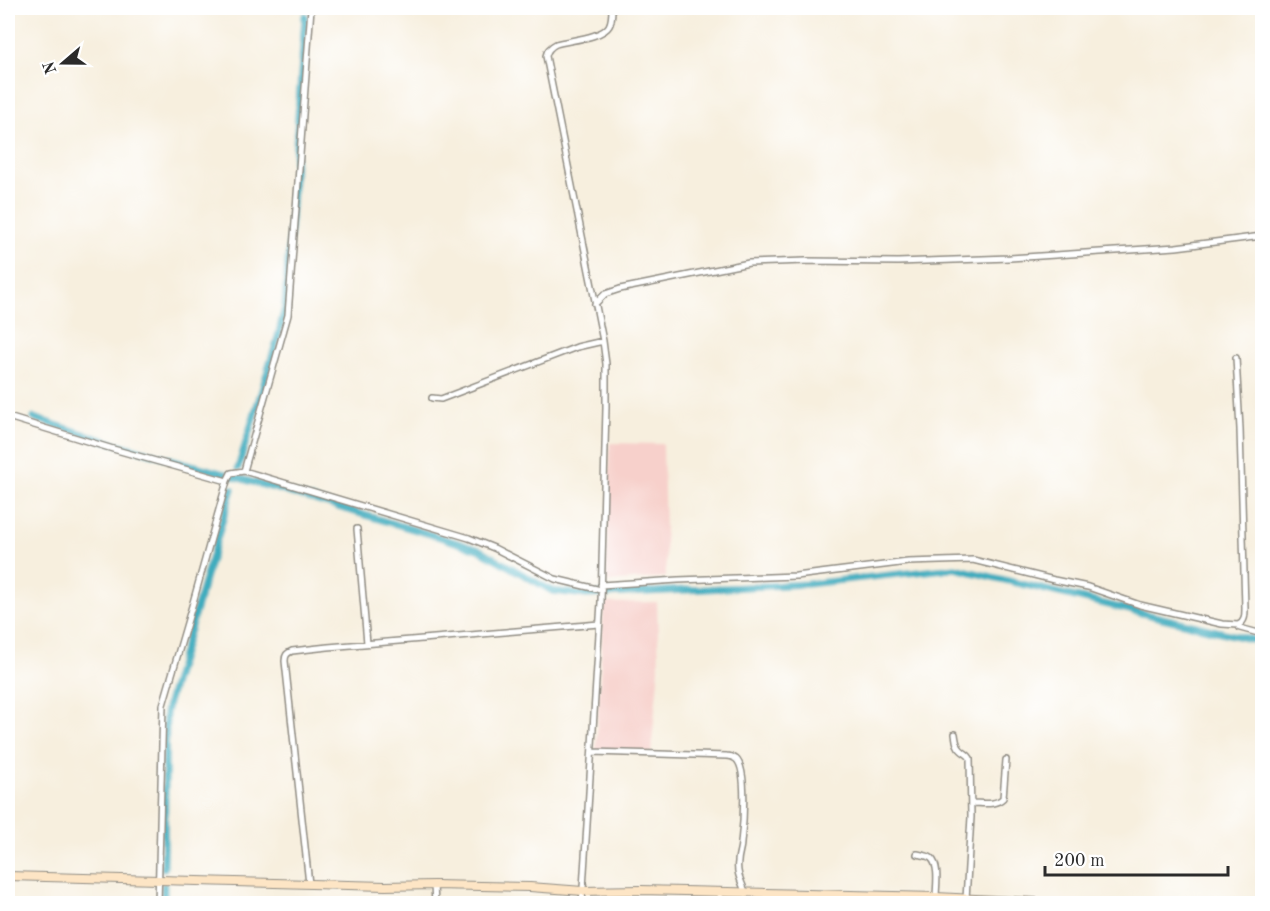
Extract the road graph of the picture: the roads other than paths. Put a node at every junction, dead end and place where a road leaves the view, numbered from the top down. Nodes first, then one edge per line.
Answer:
1 (311, 8) edge
2 (612, 8) edge
3 (1263, 236) edge
4 (592, 291) junction
5 (604, 294) junction
6 (595, 304) junction
7 (603, 341) junction
8 (1236, 358) dead end
9 (432, 398) dead end
10 (8, 417) edge
11 (244, 471) junction
12 (227, 481) junction
13 (357, 529) dead end
14 (601, 589) junction
15 (599, 624) junction
16 (1238, 626) junction
17 (1263, 634) edge
18 (368, 643) junction
19 (955, 734) dead end
20 (591, 752) junction
21 (1006, 760) dead end
22 (971, 803) junction
23 (917, 854) dead end
24 (8, 876) edge
25 (159, 880) junction
26 (309, 884) junction
27 (434, 885) junction
28 (583, 891) junction
29 (720, 893) junction
30 (746, 894) junction
31 (766, 894) junction
32 (936, 897) junction
33 (966, 899) junction
34 (925, 900) edge
35 (158, 903) edge
36 (435, 903) edge
37 (582, 903) edge
38 (721, 903) edge
39 (767, 903) edge
40 (1050, 903) edge
41 (1094, 903) edge

1 - 11 street
2 - 4 street
3 - 5 street
4 - 5 street
4 - 6 street
5 - 6 street
6 - 7 street
7 - 9 street
7 - 14 street
8 - 16 street
10 - 12 street
11 - 12 street
11 - 14 street
12 - 25 street
13 - 18 street
14 - 15 street
14 - 16 street
15 - 18 street
15 - 20 street
16 - 17 street
18 - 26 street
19 - 22 street
20 - 28 street
20 - 30 street
21 - 22 street
22 - 33 street
23 - 32 street
24 - 25 main road
25 - 26 main road
25 - 35 street
26 - 27 main road
27 - 28 main road
27 - 36 street
28 - 29 main road
28 - 37 street
29 - 30 main road
29 - 38 street
30 - 31 main road
31 - 34 main road
31 - 39 street
32 - 33 main road
32 - 34 main road
33 - 40 main road
40 - 41 main road

